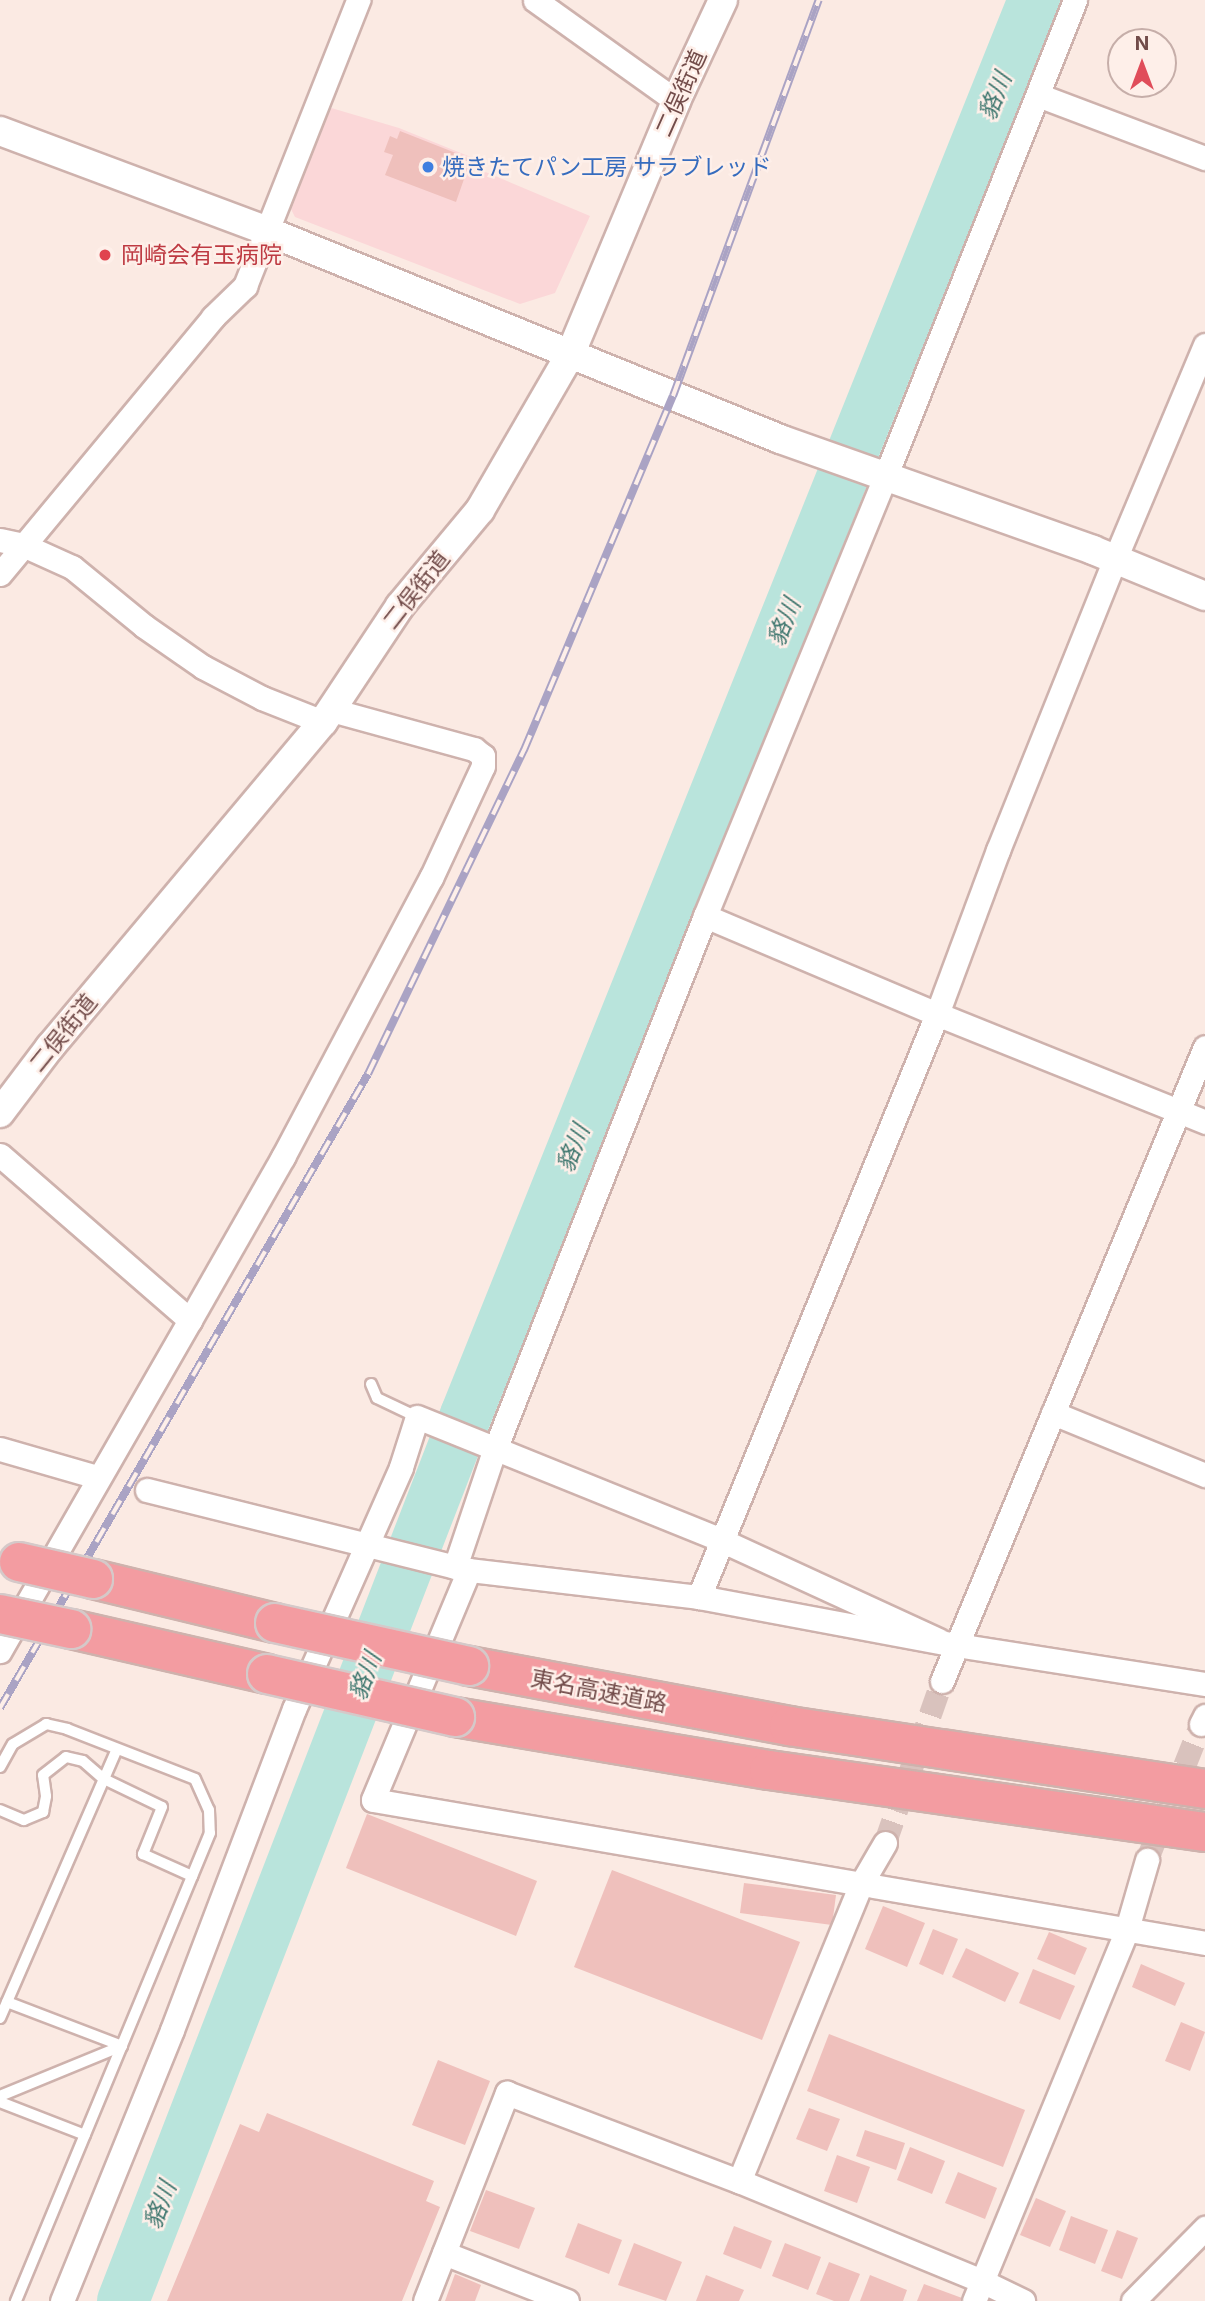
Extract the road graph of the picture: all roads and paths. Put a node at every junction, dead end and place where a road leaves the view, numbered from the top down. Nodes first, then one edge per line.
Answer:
1 (358, 0) edge
2 (536, 0) edge
3 (723, 0) edge
4 (1075, 0) edge
5 (1038, 95) junction
6 (676, 102) junction
7 (0, 131) edge
8 (1205, 158) edge
9 (267, 231) junction
10 (1205, 345) edge
11 (570, 355) junction
12 (882, 474) junction
13 (0, 540) edge
14 (23, 545) junction
15 (1115, 559) junction
16 (0, 574) edge
17 (1205, 596) edge
18 (327, 716) junction
19 (705, 916) junction
20 (937, 1014) junction
21 (1205, 1047) edge
22 (1178, 1112) junction
23 (0, 1113) edge
24 (1205, 1122) edge
25 (0, 1154) edge
26 (190, 1320) junction
27 (372, 1384) dead end
28 (1053, 1413) junction
29 (423, 1419) junction
30 (495, 1448) junction
31 (0, 1449) edge
32 (1205, 1475) edge
33 (97, 1478) junction
34 (147, 1490) dead end
35 (721, 1540) junction
36 (367, 1545) junction
37 (10, 1559) edge
38 (459, 1568) junction
39 (699, 1597) junction
40 (0, 1614) edge
41 (947, 1643) junction
42 (0, 1651) edge
43 (942, 1681) tunnel mouth
44 (1205, 1684) edge
45 (117, 1749) junction
46 (0, 1767) edge
47 (104, 1779) junction
48 (1205, 1789) edge
49 (0, 1810) edge
50 (1205, 1832) edge
51 (885, 1843) tunnel mouth
52 (1147, 1860) tunnel mouth
53 (192, 1876) junction
54 (860, 1884) junction
55 (1127, 1929) junction
56 (1205, 1943) edge
57 (7, 2001) junction
58 (0, 2018) edge
59 (122, 2046) junction
60 (0, 2096) edge
61 (0, 2102) edge
62 (85, 2135) junction
63 (739, 2181) junction
64 (1205, 2228) edge
65 (444, 2253) junction
66 (978, 2291) edge
67 (16, 2301) edge
68 (62, 2301) edge
69 (425, 2301) edge
70 (567, 2301) edge
71 (1023, 2301) edge
72 (1133, 2301) edge

1 - 9 street
2 - 6 street
3 - 6 street, 二俣街道
4 - 5 street
5 - 8 street
5 - 12 street
6 - 11 street, 二俣街道
7 - 9 street
9 - 11 street
9 - 14 street
10 - 15 street
11 - 12 street
11 - 18 street, 二俣街道
12 - 15 street
12 - 19 street
13 - 14 street
14 - 16 street
14 - 18 street
15 - 17 street
15 - 20 street
18 - 23 street, 二俣街道
18 - 26 street
19 - 20 street
19 - 30 street
20 - 22 street
20 - 35 street
21 - 22 street
22 - 24 street
22 - 28 street
25 - 26 street
26 - 33 street
27 - 29 lane
28 - 32 street
28 - 41 street
29 - 30 street
29 - 36 street
30 - 35 street
30 - 38 street
31 - 33 street
33 - 42 street
34 - 36 street
35 - 39 street
35 - 41 street
36 - 38 street
36 - 68 street
37 - 48 highway, 東名高速道路, bridge
38 - 39 street
38 - 54 street
39 - 41 street
40 - 50 highway, 東名高速道路, bridge
41 - 43 street
41 - 44 street
45 - 46 lane
45 - 47 lane
45 - 53 lane
47 - 49 lane
47 - 53 lane
47 - 57 lane
51 - 54 street
52 - 55 street
53 - 59 lane
54 - 55 street
54 - 63 street
55 - 56 street
55 - 66 street
57 - 58 lane
57 - 59 lane
59 - 60 lane
59 - 62 lane
61 - 62 lane
62 - 67 lane
63 - 65 street
63 - 66 street
64 - 72 street
65 - 69 street
65 - 70 street
66 - 71 street

